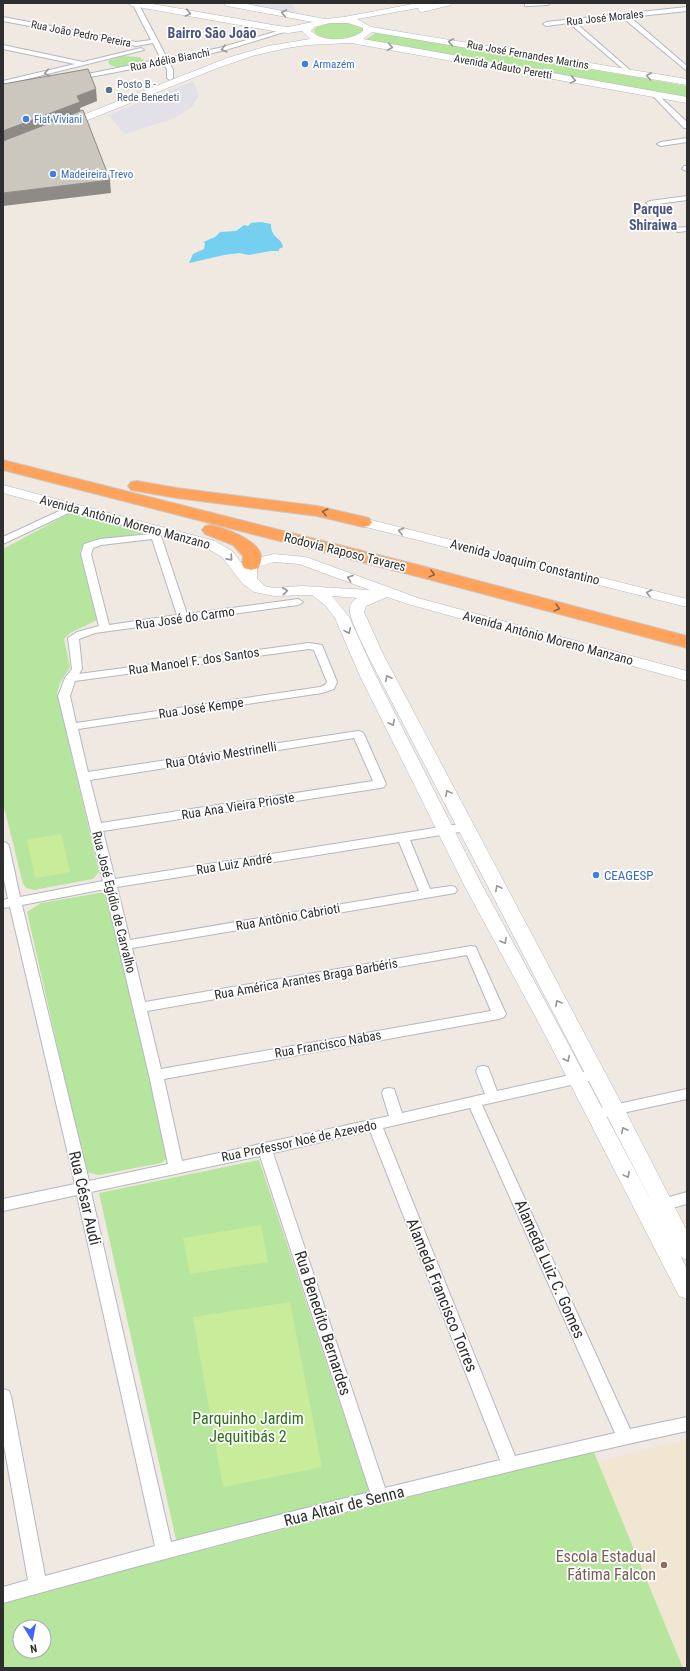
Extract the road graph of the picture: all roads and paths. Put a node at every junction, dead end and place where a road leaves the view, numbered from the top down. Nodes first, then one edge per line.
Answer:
1 (134, 3) edge
2 (227, 3) edge
3 (433, 3) edge
4 (448, 3) edge
5 (548, 3) edge
6 (528, 6) dead end
7 (640, 8) dead end
8 (687, 9) edge
9 (677, 10) junction
10 (646, 13) junction
11 (624, 15) junction
12 (687, 18) edge
13 (3, 19) edge
14 (338, 20) junction
15 (323, 21) junction
16 (570, 21) junction
17 (546, 24) dead end
18 (367, 28) junction
19 (307, 29) junction
20 (288, 30) junction
21 (351, 40) junction
22 (155, 41) junction
23 (327, 41) junction
24 (136, 44) junction
25 (3, 47) edge
26 (140, 50) junction
27 (23, 51) junction
28 (161, 51) junction
29 (3, 56) edge
30 (190, 56) junction
31 (165, 61) junction
32 (150, 63) junction
33 (85, 64) junction
34 (687, 69) edge
35 (115, 70) junction
36 (629, 72) junction
37 (170, 74) junction
38 (70, 79) edge
39 (687, 82) edge
40 (3, 83) edge
41 (654, 94) junction
42 (687, 100) edge
43 (687, 126) edge
44 (687, 140) edge
45 (661, 144) dead end
46 (687, 198) edge
47 (650, 203) dead end
48 (687, 229) edge
49 (678, 230) dead end
50 (3, 456) edge
51 (3, 465) edge
52 (97, 484) junction
53 (3, 489) edge
54 (74, 507) junction
55 (363, 522) joint
56 (156, 533) junction
57 (3, 541) edge
58 (251, 564) junction
59 (255, 586) junction
60 (316, 591) junction
61 (381, 595) junction
62 (413, 601) junction
63 (298, 602) dead end
64 (687, 603) edge
65 (183, 618) junction
66 (687, 628) edge
67 (105, 629) junction
68 (73, 638) joint
69 (687, 642) edge
70 (686, 676) edge
71 (70, 678) junction
72 (330, 687) joint
73 (71, 727) junction
74 (83, 777) junction
75 (380, 784) joint
76 (96, 828) junction
77 (457, 829) junction
78 (403, 838) junction
79 (3, 846) edge
80 (110, 884) junction
81 (451, 890) dead end
82 (426, 894) junction
83 (9, 903) edge
84 (125, 945) junction
85 (140, 1008) junction
86 (499, 1014) joint
87 (483, 1071) dead end
88 (156, 1074) junction
89 (586, 1077) junction
90 (388, 1093) dead end
91 (687, 1094) edge
92 (493, 1098) junction
93 (474, 1102) junction
94 (605, 1112) junction
95 (396, 1119) junction
96 (374, 1124) junction
97 (265, 1149) junction
98 (176, 1168) junction
99 (83, 1188) junction
100 (687, 1198) edge
101 (3, 1205) edge
102 (654, 1206) junction
103 (687, 1252) edge
104 (687, 1290) edge
105 (3, 1396) edge
106 (687, 1424) edge
107 (625, 1437) junction
108 (510, 1465) junction
109 (380, 1496) junction
110 (165, 1551) junction
111 (38, 1586) junction
112 (3, 1595) edge

1 -> 20 main road
1 - 22 street
15 -> 2 main road
3 - 14 main road
4 - 18 main road
5 - 6 street
7 - 10 street
8 - 9 street, Rua José Morales
9 - 10 street, Rua José Morales
9 - 12 street
10 - 11 street, Rua José Morales
11 - 16 street, Rua José Morales
11 - 34 street
13 - 24 street, Rua João Pedro Pereira
14 - 15 main road
14 - 18 main road, Rua José Fernandes Martins
15 - 19 main road
16 - 17 street, Rua José Morales
16 - 36 street
18 - 21 main road
36 -> 18 main road, Rua José Fernandes Martins
19 - 20 main road
19 - 23 main road
19 - 37 main road
20 -> 30 street, Rua Adélia Bianchi
21 - 23 main road
21 -> 41 main road, Avenida Adauto Peretti
22 - 24 street
22 - 28 street
23 - 37 main road
24 - 26 street, Rua João Pedro Pereira
25 - 27 street
26 - 32 street, Rua João Pedro Pereira
26 - 33 street
27 - 29 street
27 - 33 street
28 - 30 street
28 - 31 street
30 - 31 street, Rua Adélia Bianchi
30 - 37 street
31 - 32 street, Rua Adélia Bianchi
31 - 37 street
32 - 35 street, Rua Adélia Bianchi
33 - 35 street
33 -> 40 street
35 - 38 street, Rua Adélia Bianchi
39 -> 36 main road, Rua José Fernandes Martins
41 - 42 main road, Avenida Adauto Peretti
41 - 43 street
44 - 45 street
46 - 47 street
48 - 49 street
50 - 52 highway, Rodovia Raposo Tavares
51 - 52 highway, Rodovia Raposo Tavares
55 -> 52 highway
52 - 58 highway
52 - 66 highway, Rodovia Raposo Tavares
52 -> 69 highway, Rodovia Raposo Tavares
53 - 54 main road, Avenida Antônio Moreno Manzano
54 - 56 main road, Avenida Antônio Moreno Manzano
54 - 57 street
64 -> 55 main road, Avenida Joaquim Constantino
56 -> 59 main road, Avenida Antônio Moreno Manzano
56 - 65 street
56 - 67 street
58 - 59 main road
62 -> 58 main road, Avenida Antônio Moreno Manzano
59 -> 60 main road, Avenida Antônio Moreno Manzano
60 - 61 main road, Avenida Antônio Moreno Manzano
60 -> 77 main road
61 - 62 main road, Avenida Antônio Moreno Manzano
77 -> 61 main road
62 - 70 main road, Avenida Antônio Moreno Manzano
63 - 65 street, Rua José do Carmo
65 - 67 street, Rua José do Carmo
67 - 68 street, Rua José do Carmo
68 - 71 street, Rua José Egídio de Carvalho
71 - 72 street, Rua Manoel F. dos Santos
71 - 73 street, Rua José Egídio de Carvalho
72 - 73 street, Rua José Kempe
73 - 74 street, Rua José Egídio de Carvalho
74 - 75 street, Rua Otávio Mestrinelli
74 - 76 street, Rua José Egídio de Carvalho
75 - 76 street, Rua Ana Vieira Prioste
76 - 80 street, Rua José Egídio de Carvalho
77 - 78 street, Rua Luiz André
77 - 89 main road
78 - 80 street, Rua Luiz André
78 - 82 street
79 - 83 street, Rua César Audi
80 - 83 street, Rua Luiz André
80 - 84 street, Rua José Egídio de Carvalho
81 - 82 street, Rua Antônio Cabrioti
82 - 84 street, Rua Antônio Cabrioti
83 - 99 street, Rua César Audi
84 - 85 street, Rua José Egídio de Carvalho
85 - 86 street, Rua América Arantes Braga Barbéris
85 - 88 street, Rua José Egídio de Carvalho
86 - 88 street, Rua Francisco Nabas
87 - 92 street
88 - 98 street, Rua José Egídio de Carvalho
89 - 92 street, Rua Professor Noé de Azevedo
89 - 94 main road
90 - 95 street
91 - 94 street
92 - 93 street, Rua Professor Noé de Azevedo
93 - 95 street, Rua Professor Noé de Azevedo
93 - 107 street, Alameda Luiz C. Gomes
94 - 102 main road
95 - 96 street, Rua Professor Noé de Azevedo
96 - 97 street, Rua Professor Noé de Azevedo
96 - 108 street, Alameda Francisco Torres
97 - 98 street, Rua Professor Noé de Azevedo
97 - 109 street, Rua Benedito Bernardes
98 - 99 street, Rua Professor Noé de Azevedo
99 - 101 street, Rua Professor Noé de Azevedo
99 - 110 street, Rua César Audi
100 - 102 street
102 - 103 main road
102 - 104 main road
105 - 111 street
106 - 107 street, Rua Altair de Senna
107 - 108 street, Rua Altair de Senna
108 - 109 street, Rua Altair de Senna
109 - 110 street, Rua Altair de Senna
110 - 111 street, Rua Altair de Senna
111 - 112 street, Rua Altair de Senna

